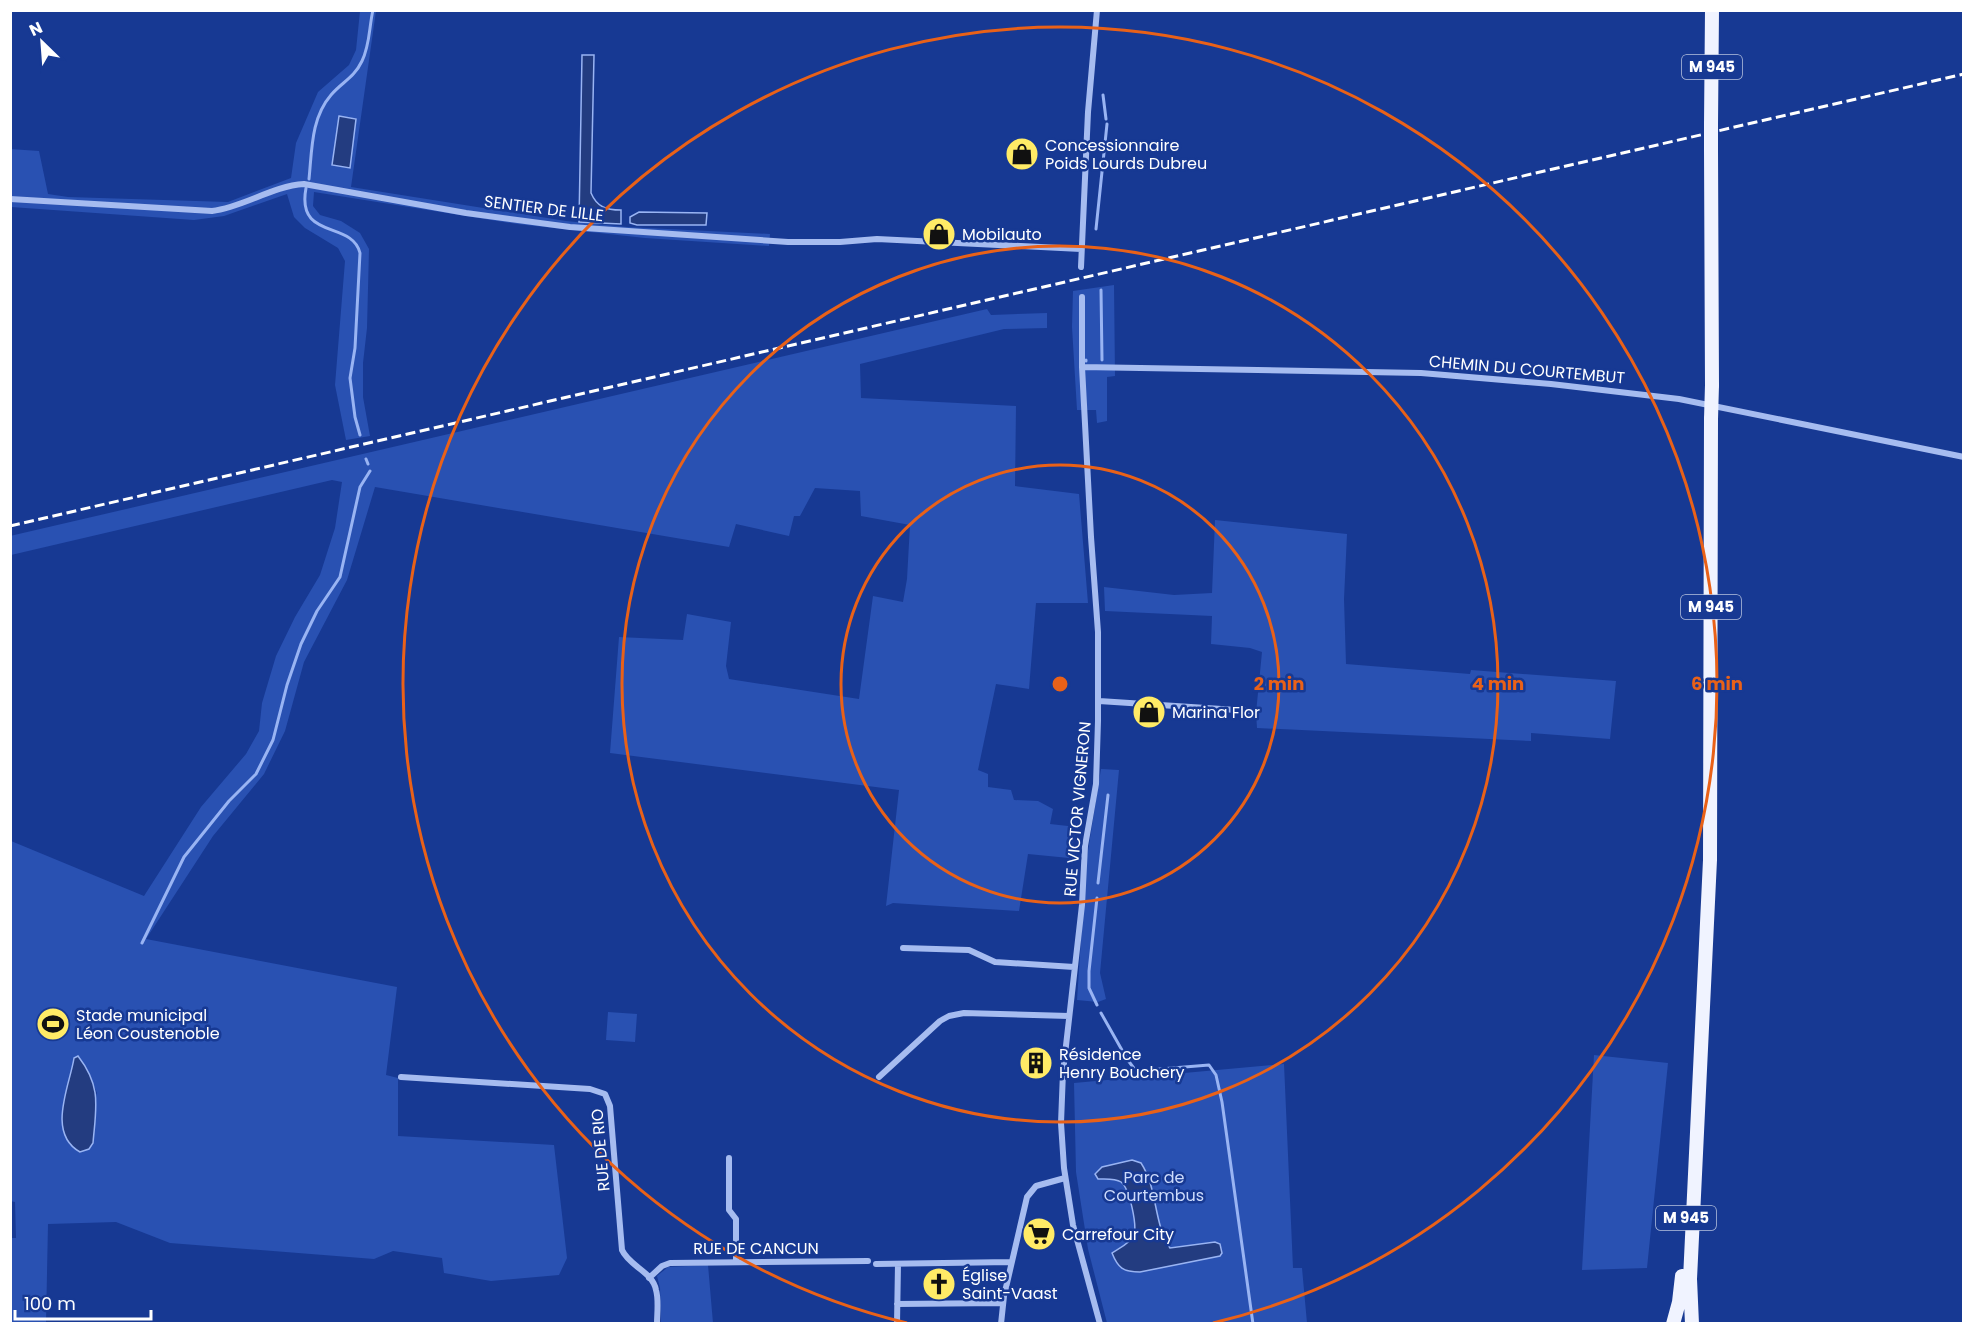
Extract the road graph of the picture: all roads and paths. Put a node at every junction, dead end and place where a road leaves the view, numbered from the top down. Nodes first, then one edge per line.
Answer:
1 (1097, 10) edge
2 (1712, 10) edge
3 (10, 199) edge
4 (1081, 249) junction
5 (1081, 267) dead end
6 (1082, 297) dead end
7 (1082, 367) junction
8 (1964, 457) edge
9 (1099, 701) junction
10 (1252, 711) dead end
11 (903, 948) dead end
12 (1074, 967) junction
13 (1069, 1016) junction
14 (401, 1077) dead end
15 (879, 1077) dead end
16 (1697, 1113) junction
17 (729, 1158) dead end
18 (1065, 1178) junction
19 (868, 1261) dead end
20 (736, 1262) junction
21 (1011, 1262) junction
22 (876, 1264) dead end
23 (898, 1264) junction
24 (649, 1278) junction
25 (1003, 1303) junction
26 (897, 1304) junction
27 (657, 1323) edge
28 (897, 1323) edge
29 (1001, 1323) edge
30 (1100, 1323) edge
31 (1673, 1323) edge
32 (1692, 1323) edge

1 - 4 street
2 - 16 main road, M 945, bridge
3 - 4 street, SENTIER DE LILLE
4 - 5 street
6 - 7 street, RUE VICTOR VIGNERON
7 - 8 street, CHEMIN DU COURTEMBUT
7 - 9 street, RUE VICTOR VIGNERON
9 - 10 street
9 - 12 street, RUE VICTOR VIGNERON
11 - 12 street
12 - 13 street, RUE VICTOR VIGNERON
13 - 15 street
13 - 18 street, RUE VICTOR VIGNERON
14 - 24 street, RUE DE RIO
16 - 31 main road, M 945
16 - 32 main road, M 945
17 - 20 street
18 - 21 street
18 - 30 street, RUE VICTOR VIGNERON
19 - 20 street, RUE DE CANCUN
20 - 24 street, RUE DE CANCUN
21 - 23 street
21 - 25 street
22 - 23 street
23 - 26 street
24 - 27 street
25 - 26 street
25 - 29 street
26 - 28 street

